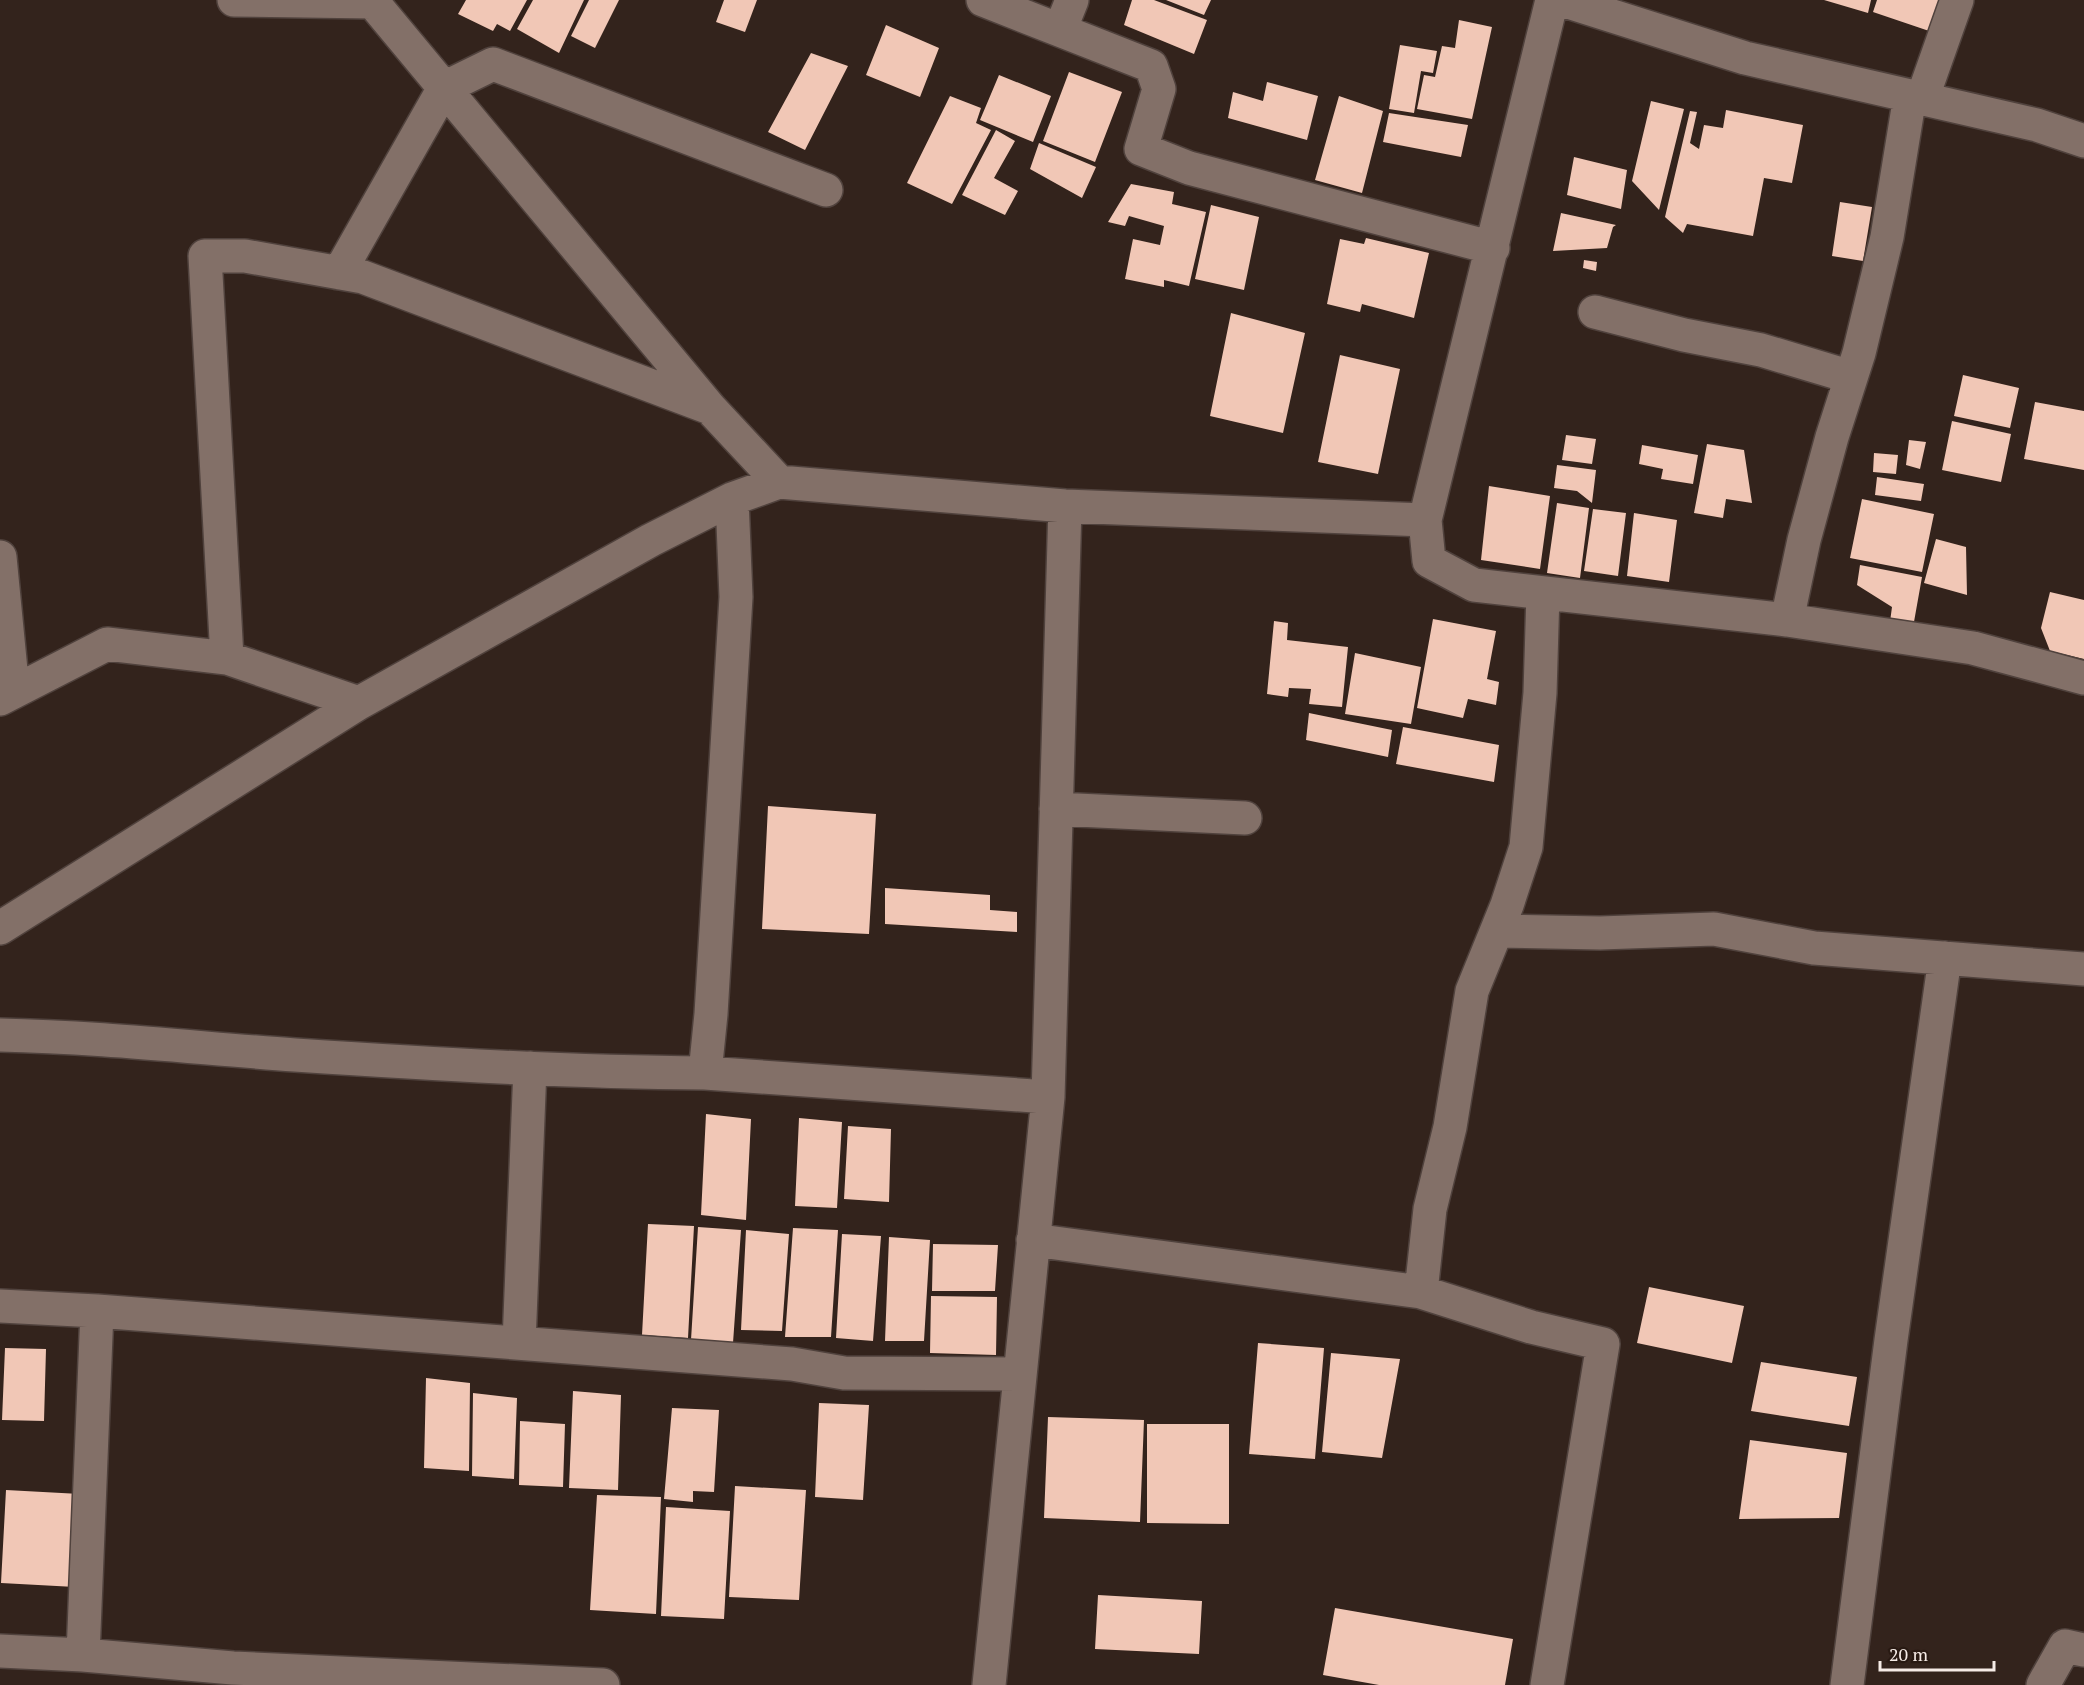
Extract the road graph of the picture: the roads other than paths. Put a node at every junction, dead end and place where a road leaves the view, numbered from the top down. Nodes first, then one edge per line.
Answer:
1 (234, 0) edge
2 (983, 0) edge
3 (1072, 0) edge
4 (1552, 0) edge
5 (1562, 0) edge
6 (1957, 0) edge
7 (372, 1) edge
8 (1060, 30) junction
9 (444, 88) junction
10 (1916, 97) junction
11 (2084, 141) edge
12 (826, 190) dead end
13 (1493, 248) junction
14 (339, 273) junction
15 (1595, 312) dead end
16 (1851, 377) junction
17 (710, 408) junction
18 (779, 482) junction
19 (732, 499) junction
20 (1065, 506) junction
21 (1425, 520) junction
22 (0, 557) edge
23 (1543, 593) junction
24 (1787, 620) junction
25 (227, 658) junction
26 (2084, 678) edge
27 (7, 695) edge
28 (358, 703) junction
29 (1056, 809) junction
30 (1245, 818) dead end
31 (0, 928) edge
32 (1497, 931) junction
33 (1945, 958) junction
34 (2084, 969) edge
35 (0, 1035) edge
36 (530, 1068) junction
37 (705, 1072) junction
38 (1048, 1097) junction
39 (1034, 1240) junction
40 (1421, 1292) junction
41 (0, 1306) edge
42 (97, 1311) junction
43 (519, 1343) junction
44 (1020, 1374) junction
45 (2084, 1650) edge
46 (0, 1651) edge
47 (83, 1655) junction
48 (232, 1677) edge
49 (603, 1685) edge
50 (989, 1685) edge
51 (1546, 1685) edge
52 (1847, 1685) edge
53 (2043, 1685) edge

1 - 7 street
2 - 8 street
3 - 8 street
4 - 13 street
5 - 10 street
6 - 10 street
7 - 9 street
8 - 13 street
9 - 12 street
9 - 14 street
9 - 17 street
10 - 11 street
10 - 16 street
13 - 21 street
14 - 17 street
14 - 25 street
15 - 16 street
16 - 24 street
17 - 18 street
18 - 19 street
18 - 20 street
19 - 28 street
19 - 37 street
20 - 21 street
20 - 29 street
21 - 23 street
22 - 27 street
23 - 24 street
23 - 32 street
24 - 26 street
25 - 27 street
25 - 28 street
28 - 31 street
29 - 30 street
29 - 38 street
32 - 33 street
32 - 40 street
33 - 34 street
33 - 52 street
35 - 36 street
36 - 37 street
36 - 43 street
37 - 38 street
38 - 39 street
39 - 40 street
39 - 44 street
40 - 51 street
41 - 42 street
42 - 43 street
42 - 47 street
43 - 44 street
44 - 50 street
45 - 53 street
46 - 47 street
47 - 48 street
48 - 49 street

